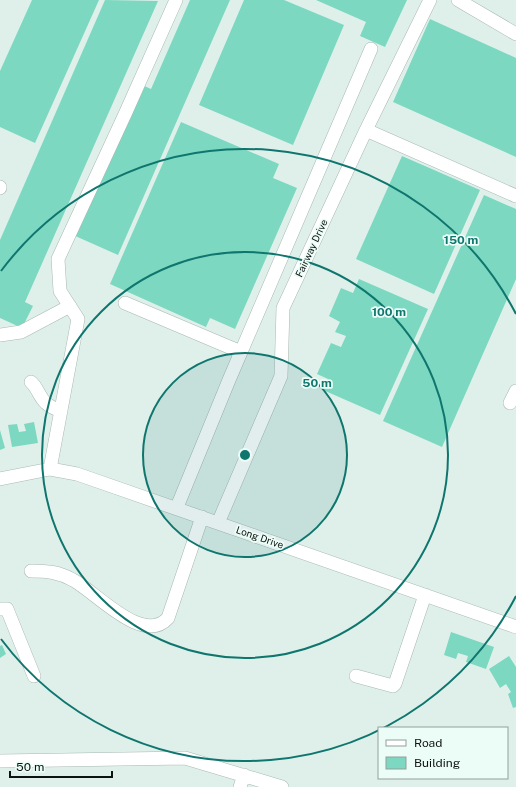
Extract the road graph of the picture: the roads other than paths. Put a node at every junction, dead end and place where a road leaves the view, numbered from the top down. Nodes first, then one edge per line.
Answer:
1 (176, 0) edge
2 (430, 0) edge
3 (458, 0) edge
4 (516, 34) edge
5 (371, 49) dead end
6 (366, 130) junction
7 (516, 196) edge
8 (125, 303) dead end
9 (70, 306) junction
10 (0, 335) edge
11 (241, 352) junction
12 (31, 382) dead end
13 (516, 391) edge
14 (510, 403) dead end
15 (61, 411) junction
16 (50, 470) junction
17 (0, 479) edge
18 (178, 508) junction
19 (202, 517) junction
20 (218, 522) junction
21 (31, 571) dead end
22 (425, 595) junction
23 (0, 609) edge
24 (516, 627) edge
25 (34, 676) dead end
26 (356, 676) dead end
27 (0, 761) edge
28 (242, 781) edge
29 (282, 787) edge

1 - 9 street
2 - 6 street, Fairway Drive
3 - 4 street
5 - 11 street
6 - 7 street
6 - 20 street, Fairway Drive
8 - 11 street
9 - 10 street
9 - 15 street
11 - 18 street
12 - 15 street
13 - 14 street
15 - 16 street
16 - 17 street, Long Drive
16 - 18 street, Long Drive
18 - 19 street, Long Drive
19 - 20 street, Long Drive
19 - 21 street
20 - 22 street, Long Drive
22 - 24 street, Long Drive
22 - 26 street
23 - 25 street
27 - 28 street
28 - 29 street

